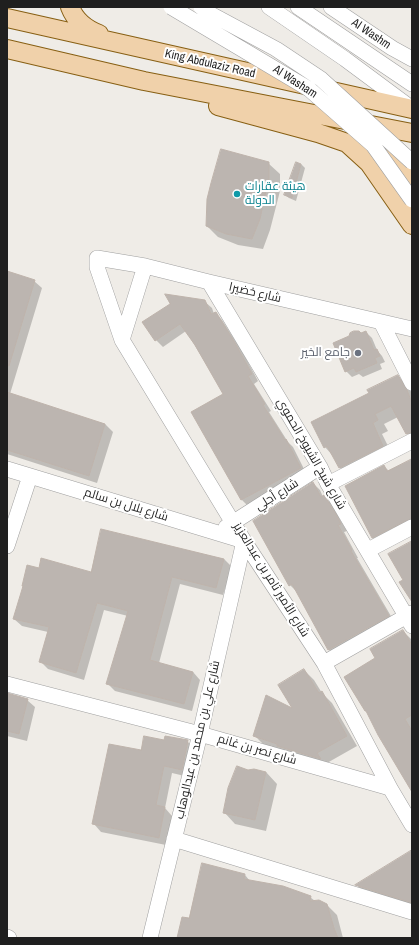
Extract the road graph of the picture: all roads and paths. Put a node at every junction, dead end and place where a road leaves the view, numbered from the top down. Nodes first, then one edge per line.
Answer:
1 (70, 7) edge
2 (171, 7) edge
3 (200, 7) edge
4 (269, 7) edge
5 (298, 7) edge
6 (331, 7) edge
7 (7, 18) edge
8 (137, 47) junction
9 (7, 49) edge
10 (412, 59) edge
11 (144, 81) junction
12 (412, 84) edge
13 (412, 109) edge
14 (412, 133) edge
15 (373, 145) junction
16 (412, 162) edge
17 (412, 181) edge
18 (412, 200) edge
19 (412, 225) edge
20 (97, 258) joint
21 (145, 266) junction
22 (209, 282) junction
23 (381, 322) junction
24 (412, 329) edge
25 (122, 340) junction
26 (412, 383) edge
27 (412, 442) edge
28 (320, 467) junction
29 (7, 469) edge
30 (30, 476) junction
31 (328, 484) junction
32 (233, 522) junction
33 (412, 527) edge
34 (218, 533) junction
35 (244, 541) junction
36 (7, 546) edge
37 (369, 552) junction
38 (410, 619) edge
39 (324, 663) junction
40 (7, 684) edge
41 (200, 734) junction
42 (390, 788) junction
43 (410, 818) edge
44 (174, 839) junction
45 (412, 912) edge
46 (150, 938) edge

1 - 8 main road
2 - 15 street, Al Washam, bridge
3 - 16 street, bridge
4 - 13 street
5 - 12 street
6 - 10 street, Al Washm
7 - 8 main road, King Abdulaziz Road
8 - 13 main road, King Abdulaziz Road
9 - 11 main road
11 - 14 main road
11 - 19 main road
15 - 17 main road
15 - 18 street, Al Washam, bridge
20 - 21 street, شارع خضيرا
20 - 25 street, شارع الأمير ثامر بن عبدالعزيز
21 - 22 street, شارع خضيرا
21 - 25 street
22 - 23 street, شارع خضيرا
22 - 28 street, شارع شيخ الشيوخ الحموي
23 - 24 street, شارع خضيرا
23 - 26 street
25 - 32 street, شارع الأمير ثامر بن عبدالعزيز
27 - 31 street
28 - 31 street, شارع شيخ الشيوخ الحموي
28 - 32 street, شارع أجلي
29 - 30 street, شارع بلال بن سالم
30 - 34 street, شارع بلال بن سالم
30 - 36 street
31 - 37 street, شارع شيخ الشيوخ الحموي
32 - 34 street, شارع أجلي
32 - 35 street, شارع الأمير ثامر بن عبدالعزيز
33 - 37 street
34 - 35 street, شارع بلال بن سالم
35 - 39 street, شارع الأمير ثامر بن عبدالعزيز
35 - 41 street, شارع علي بن محمد بن عبدالوهاب
37 - 38 street, شارع شيخ الشيوخ الحموي
38 - 39 street
39 - 42 street, شارع الأمير ثامر بن عبدالعزيز
40 - 41 street, شارع نصر بن غانم
41 - 42 street, شارع نصر بن غانم
41 - 44 street, شارع علي بن محمد بن عبدالوهاب
42 - 43 street, شارع الأمير ثامر بن عبدالعزيز
44 - 45 street
44 - 46 street, شارع علي بن محمد بن عبدالوهاب

